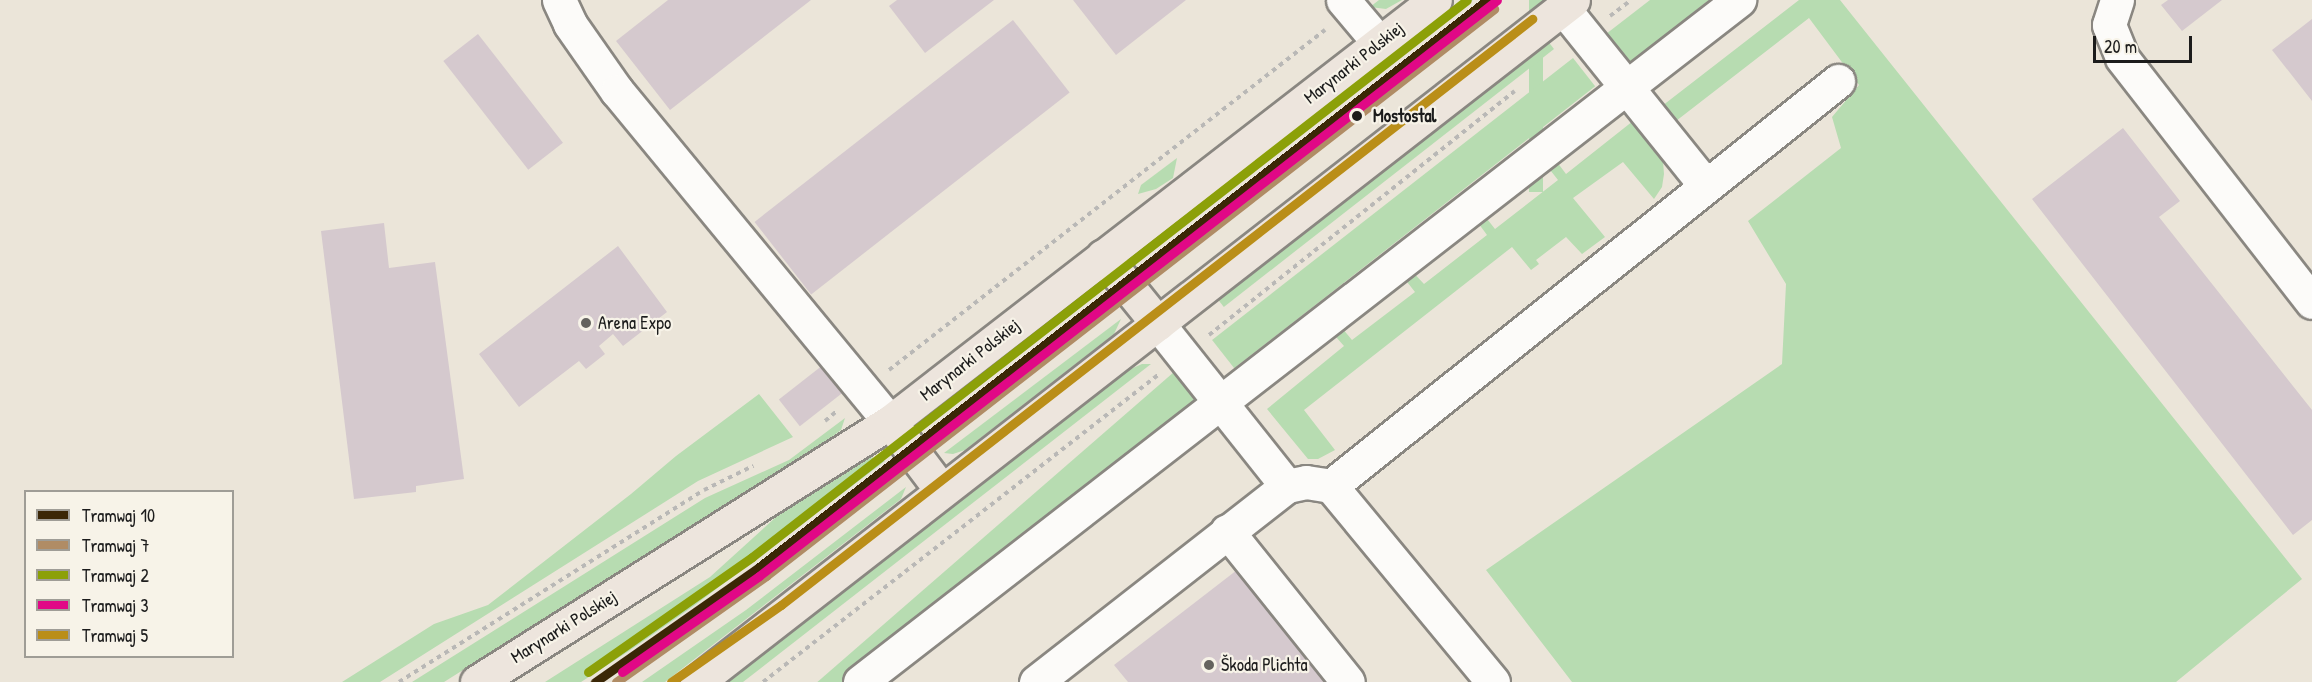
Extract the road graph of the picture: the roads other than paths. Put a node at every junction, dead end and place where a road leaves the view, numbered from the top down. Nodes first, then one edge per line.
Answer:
1 (559, 0) edge
2 (1436, 0) edge
3 (1739, 0) edge
4 (2117, 0) edge
5 (1568, 4) edge
6 (1347, 5) edge
7 (1380, 44) junction
8 (1838, 81) dead end
9 (1627, 88) junction
10 (1706, 186) junction
11 (1103, 256) junction
12 (2312, 302) edge
13 (1158, 324) junction
14 (1220, 403) junction
15 (890, 422) junction
16 (1287, 486) junction
17 (1331, 486) junction
18 (942, 491) junction
19 (1227, 531) junction
20 (477, 682) edge
21 (697, 682) edge
22 (860, 682) edge
23 (1036, 682) edge
24 (1348, 682) edge
25 (1493, 682) edge

1 - 15 lane
2 - 7 main road, Marynarki Polskiej
3 - 9 lane
4 - 12 lane
5 - 9 lane
5 - 13 main road
6 - 7 lane
7 - 11 main road, Marynarki Polskiej
8 - 10 lane
9 - 10 lane
9 - 14 lane
10 - 17 lane
11 - 13 main road
11 - 15 main road, Marynarki Polskiej
13 - 14 lane
13 - 18 main road
14 - 16 lane
14 - 22 lane
15 - 18 main road
15 - 20 main road, Marynarki Polskiej
16 - 17 lane
16 - 19 lane
17 - 25 lane
18 - 21 main road
19 - 23 lane
19 - 24 lane

